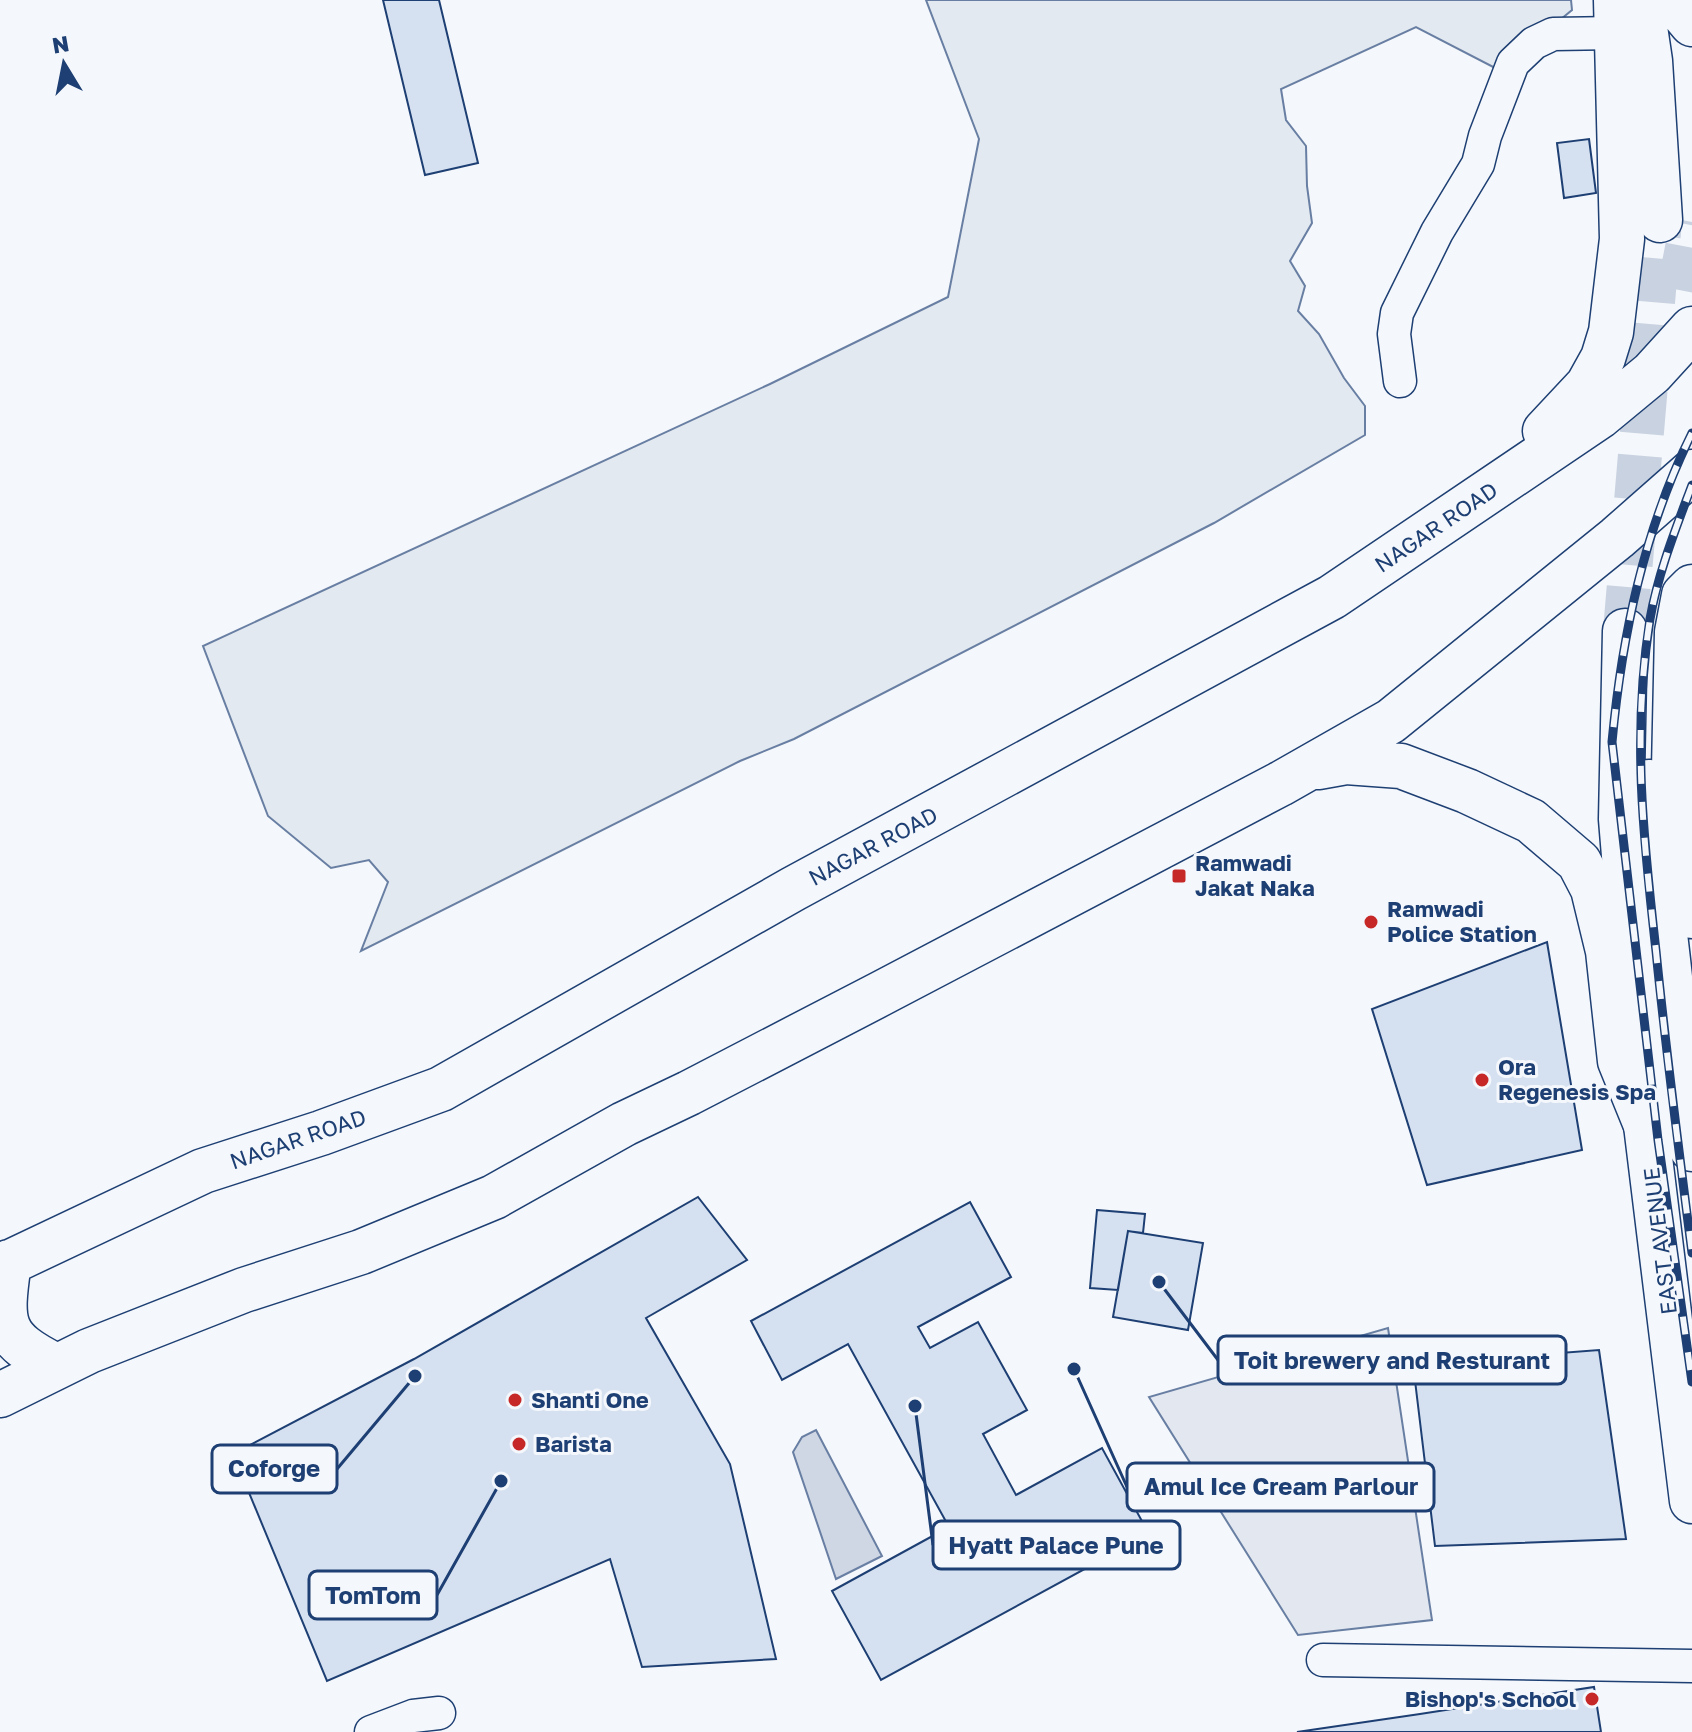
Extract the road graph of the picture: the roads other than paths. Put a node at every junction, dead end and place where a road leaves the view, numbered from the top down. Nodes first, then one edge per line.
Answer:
1 (1672, 0) edge
2 (1625, 11) edge
3 (1692, 24) edge
4 (1660, 220) tunnel mouth
5 (1692, 329) tunnel mouth
6 (1400, 381) dead end
7 (1692, 472) edge
8 (1489, 491) junction
9 (1692, 587) edge
10 (1640, 631) tunnel mouth
11 (1305, 770) junction
12 (1692, 916) edge
13 (1677, 1138) edge
14 (4, 1265) edge
15 (56, 1366) junction
16 (0, 1395) edge
17 (1686, 1412) edge
18 (1692, 1501) edge
19 (1323, 1660) dead end
20 (1692, 1666) edge
21 (439, 1713) dead end
22 (371, 1732) edge

1 - 3 main road
2 - 4 main road
2 - 6 street
2 - 8 main road
5 - 8 main road, NAGAR ROAD
7 - 11 main road
8 - 14 main road, NAGAR ROAD
9 - 12 main road
10 - 13 main road, EAST AVENUE
11 - 13 main road
11 - 15 main road
13 - 17 main road, EAST AVENUE
14 - 15 main road
15 - 16 main road
17 - 18 main road, EAST AVENUE
19 - 20 street
21 - 22 street

